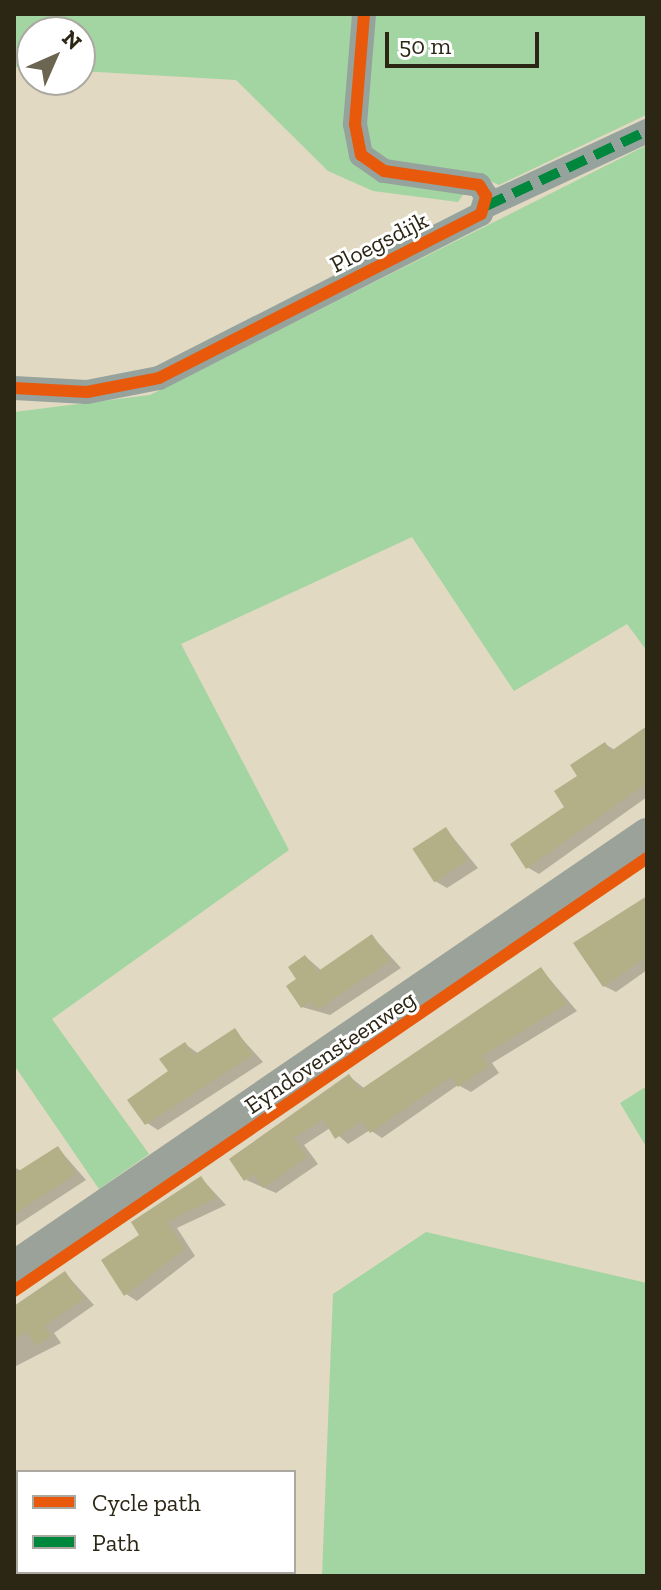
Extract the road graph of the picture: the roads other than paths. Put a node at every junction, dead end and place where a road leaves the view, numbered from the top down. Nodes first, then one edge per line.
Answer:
1 (364, 14) edge
2 (647, 131) edge
3 (486, 206) junction
4 (14, 388) edge
5 (647, 835) edge
6 (14, 1268) edge

1 - 3 street, Ploegsdijk
2 - 3 street
3 - 4 street, Ploegsdijk
5 - 6 street, Eyndovensteenweg

